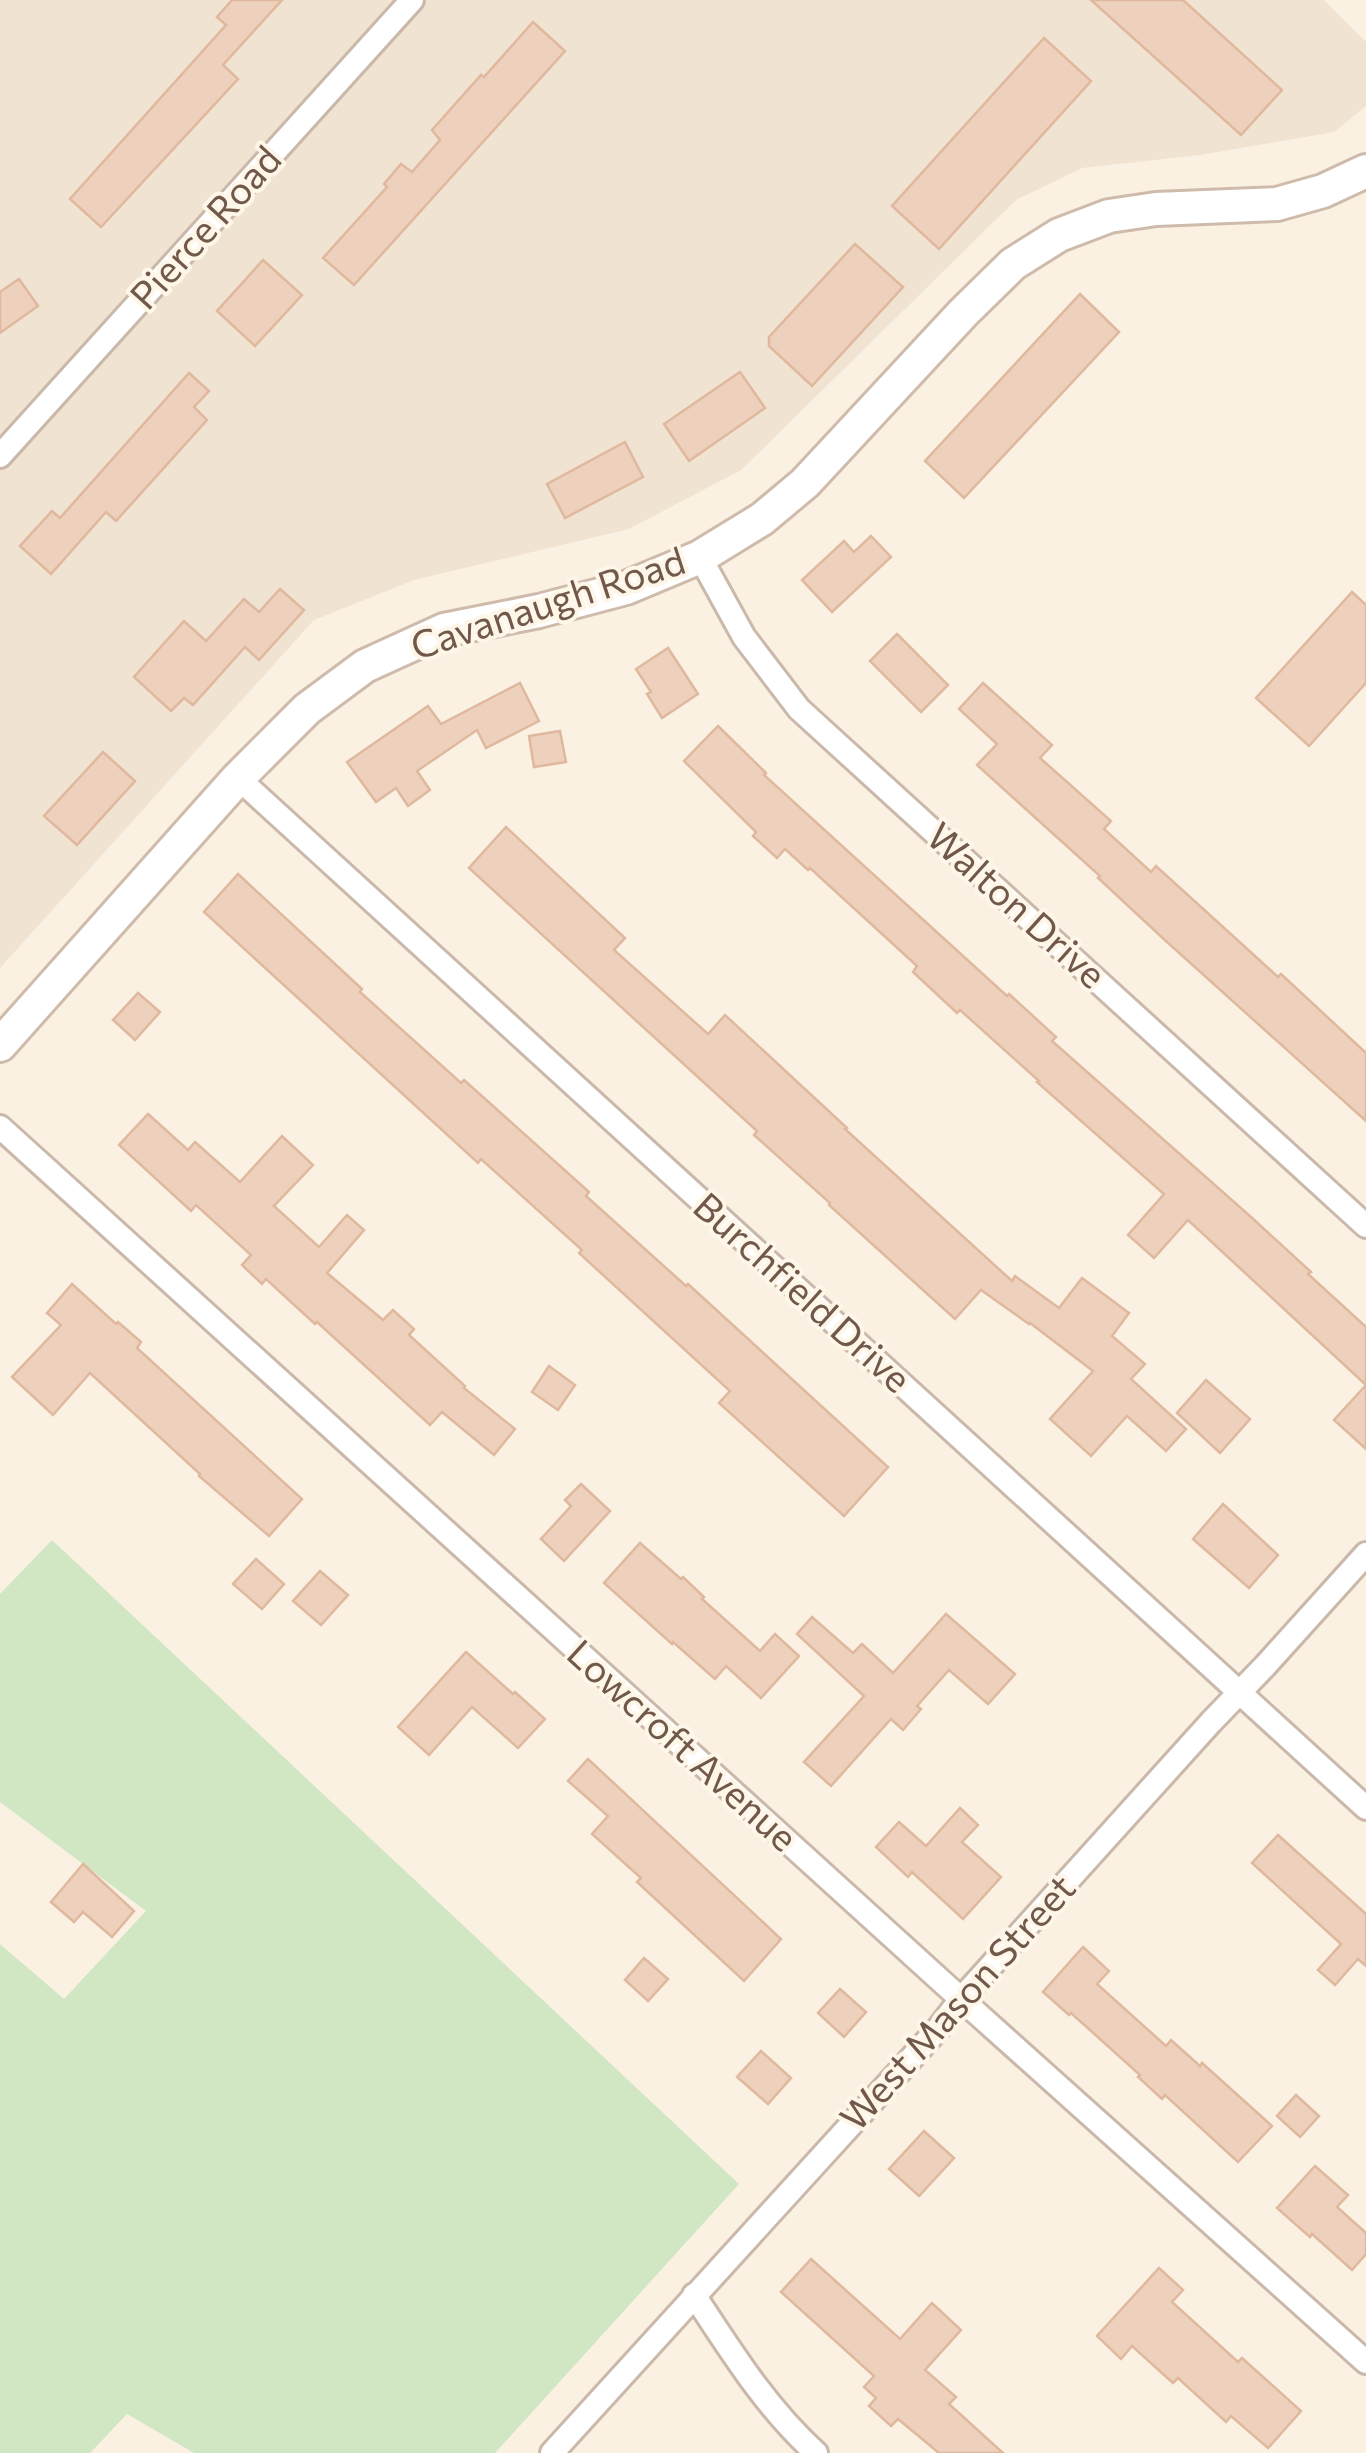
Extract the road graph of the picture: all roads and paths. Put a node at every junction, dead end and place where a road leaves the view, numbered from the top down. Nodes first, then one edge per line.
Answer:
1 (412, 0) edge
2 (1366, 171) edge
3 (0, 456) edge
4 (700, 557) junction
5 (238, 778) junction
6 (0, 1045) edge
7 (0, 1127) edge
8 (1366, 1226) edge
9 (1366, 1554) edge
10 (1239, 1693) junction
11 (1366, 1808) edge
12 (960, 1999) junction
13 (694, 2295) junction
14 (1366, 2362) edge
15 (552, 2453) edge
16 (816, 2453) edge

1 - 3 street, Pierce Road
2 - 4 street, Cavanaugh Road
4 - 5 street, Cavanaugh Road
4 - 8 street, Walton Drive
5 - 6 street, Cavanaugh Road
5 - 10 street, Burchfield Drive
7 - 12 street, Lowcroft Avenue
9 - 10 street, West Mason Street
10 - 11 street, Burchfield Drive
10 - 12 street, West Mason Street
12 - 13 street, West Mason Street
12 - 14 street, Lowcroft Avenue
13 - 15 street, West Mason Street
13 - 16 street

